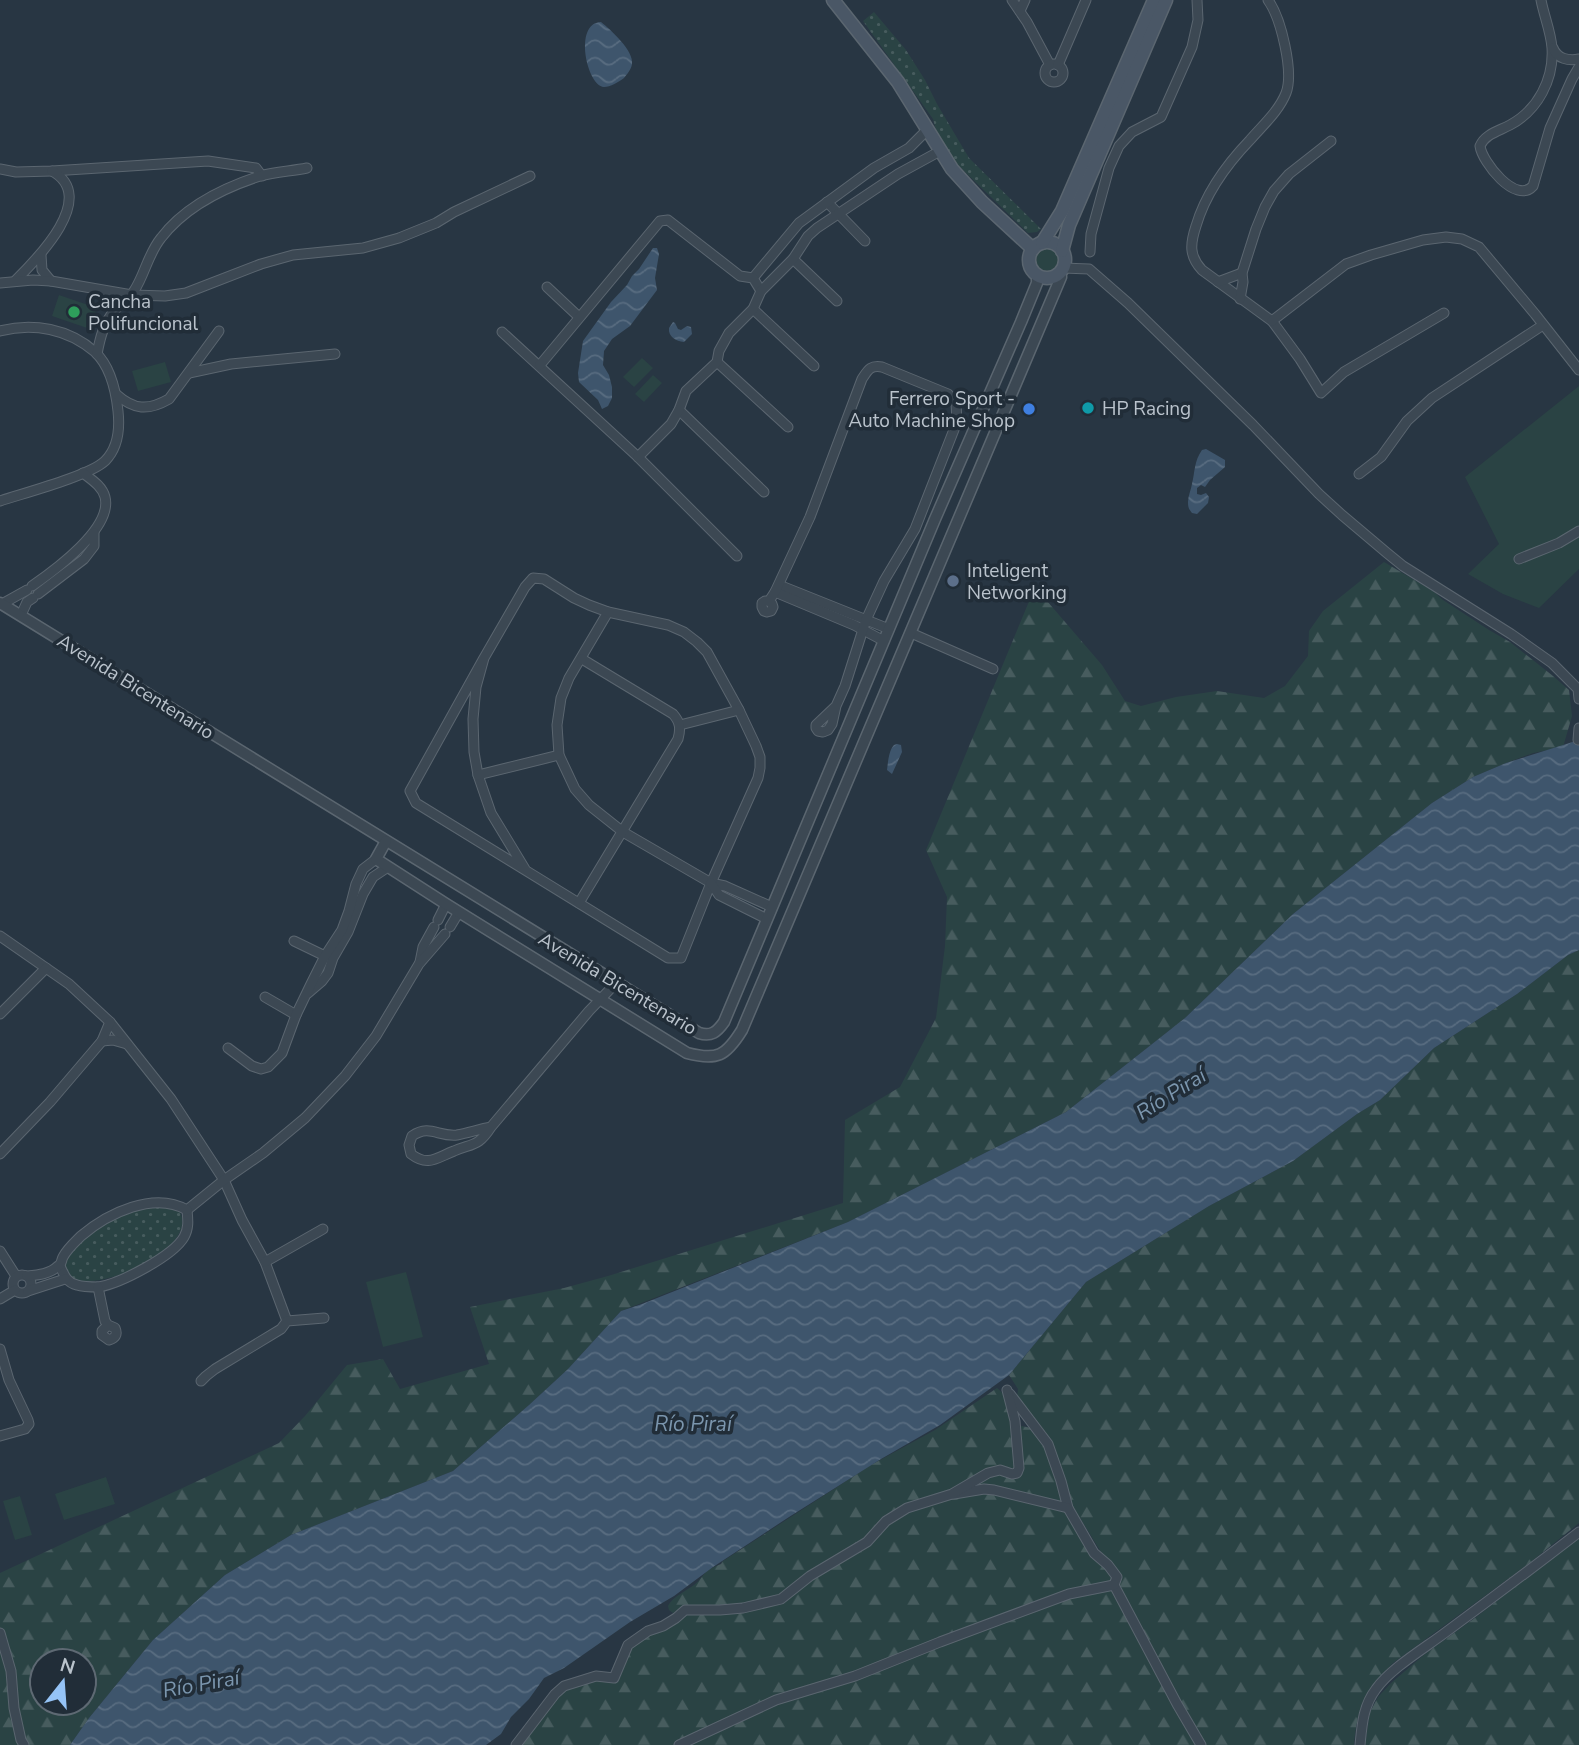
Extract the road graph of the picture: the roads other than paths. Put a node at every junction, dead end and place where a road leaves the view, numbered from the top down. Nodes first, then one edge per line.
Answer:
1 (833, 0) edge
2 (1012, 0) edge
3 (1025, 0) edge
4 (1086, 0) edge
5 (1154, 0) edge
6 (1166, 0) edge
7 (1197, 0) edge
8 (1268, 0) edge
9 (1541, 0) edge
10 (1020, 11) junction
11 (1552, 47) junction
12 (1579, 59) edge
13 (1579, 67) edge
14 (928, 130) junction
15 (1331, 141) dead end
16 (909, 148) junction
17 (940, 151) junction
18 (918, 162) junction
19 (0, 169) edge
20 (307, 169) dead end
21 (52, 171) junction
22 (262, 176) junction
23 (530, 176) dead end
24 (827, 202) junction
25 (838, 213) junction
26 (865, 241) dead end
27 (1037, 246) junction
28 (1062, 251) junction
29 (1090, 252) dead end
30 (41, 255) junction
31 (793, 259) junction
32 (1061, 270) junction
33 (1242, 273) junction
34 (1037, 275) junction
35 (753, 278) junction
36 (16, 280) junction
37 (51, 281) junction
38 (1218, 282) junction
39 (0, 283) edge
40 (547, 287) dead end
41 (761, 291) junction
42 (132, 295) junction
43 (1240, 299) junction
44 (837, 301) dead end
45 (753, 309) junction
46 (1444, 313) dead end
47 (579, 317) junction
48 (1272, 321) junction
49 (1021, 322) junction
50 (1543, 325) junction
51 (1039, 328) junction
52 (0, 331) edge
53 (219, 331) dead end
54 (502, 332) dead end
55 (97, 354) junction
56 (335, 354) dead end
57 (717, 362) junction
58 (540, 365) junction
59 (814, 366) dead end
60 (1579, 370) edge
61 (189, 373) junction
62 (993, 388) junction
63 (116, 394) junction
64 (1011, 396) junction
65 (679, 410) junction
66 (788, 427) dead end
67 (638, 457) junction
68 (83, 473) junction
69 (1359, 474) dead end
70 (764, 492) dead end
71 (0, 501) edge
72 (1579, 531) edge
73 (737, 556) dead end
74 (1519, 559) dead end
75 (777, 588) junction
76 (29, 594) junction
77 (769, 601) dead end
78 (1, 603) edge
79 (608, 612) junction
80 (21, 615) junction
81 (864, 625) junction
82 (889, 628) junction
83 (911, 633) junction
84 (884, 641) junction
85 (484, 658) junction
86 (582, 659) junction
87 (993, 669) dead end
88 (1579, 699) edge
89 (836, 706) dead end
90 (739, 710) junction
91 (680, 725) junction
92 (1579, 728) edge
93 (1578, 740) edge
94 (559, 755) junction
95 (478, 775) junction
96 (623, 832) junction
97 (386, 841) junction
98 (399, 849) junction
99 (795, 853) junction
100 (376, 859) junction
101 (815, 861) junction
102 (388, 867) junction
103 (525, 869) junction
104 (711, 883) junction
105 (457, 885) junction
106 (470, 893) junction
107 (579, 903) junction
108 (446, 904) junction
109 (772, 907) junction
110 (459, 912) junction
111 (767, 919) junction
112 (0, 936) edge
113 (294, 942) dead end
114 (325, 956) junction
115 (751, 957) junction
116 (419, 964) junction
117 (770, 965) junction
118 (46, 968) junction
119 (616, 983) junction
120 (307, 994) junction
121 (265, 997) dead end
122 (600, 998) junction
123 (0, 1013) edge
124 (296, 1015) junction
125 (110, 1022) junction
126 (724, 1023) junction
127 (742, 1030) junction
128 (102, 1041) junction
129 (128, 1044) junction
130 (228, 1048) dead end
131 (491, 1127) junction
132 (0, 1154) edge
133 (224, 1180) junction
134 (187, 1210) junction
135 (323, 1229) dead end
136 (0, 1251) edge
137 (265, 1262) junction
138 (60, 1266) junction
139 (16, 1276) junction
140 (27, 1276) junction
141 (65, 1279) junction
142 (98, 1287) junction
143 (15, 1290) junction
144 (28, 1291) junction
145 (0, 1299) edge
146 (324, 1318) dead end
147 (287, 1321) junction
148 (108, 1325) dead end
149 (0, 1349) edge
150 (201, 1381) dead end
151 (0, 1436) edge
152 (952, 1494) junction
153 (1068, 1508) junction
154 (1579, 1532) edge
155 (1114, 1585) junction
156 (0, 1633) edge
157 (24, 1745) edge
158 (516, 1745) edge
159 (679, 1745) edge
160 (1201, 1745) edge
161 (1360, 1745) edge

1 - 14 main road
2 - 10 street
3 - 10 street
4 - 10 street
5 - 27 main road
6 - 28 main road
7 - 29 street
8 - 38 street
9 - 11 street
11 - 12 street
11 - 13 street
14 - 16 street
14 - 17 main road
15 - 33 street
16 - 18 street
16 - 24 street
17 - 18 street
17 - 27 main road
18 - 25 street
19 - 21 street
20 - 22 street
21 - 22 street
21 - 30 street
22 - 42 street
23 - 42 street
24 - 25 street
24 - 35 street
25 - 26 street
25 - 31 street
27 - 28 main road
27 - 34 main road
28 - 32 main road
30 - 36 street
30 - 37 street
31 - 41 street
31 - 44 street
32 - 34 main road
32 - 51 street, Avenida Bicentenario
32 - 88 street
33 - 38 street
33 - 43 street
34 - 49 street, Avenida Bicentenario
35 - 41 street
35 - 47 street
36 - 37 street
36 - 39 street
37 - 42 street
38 - 43 street
40 - 47 street
41 - 45 street
42 - 55 street
43 - 48 street
45 - 57 street
45 - 59 street
46 - 48 street
47 - 58 street
48 - 50 street
49 - 51 street
49 - 62 street, Avenida Bicentenario
50 - 60 street
50 - 69 street
51 - 64 street, Avenida Bicentenario
52 - 55 street
53 - 61 street
54 - 58 street
55 - 63 street
56 - 61 street
57 - 65 street
57 - 66 street
58 - 67 street
61 - 63 street
62 - 64 street
62 - 82 street, Avenida Bicentenario
63 - 68 street
64 - 83 street, Avenida Bicentenario
65 - 67 street
65 - 70 street
67 - 73 street
68 - 71 street
68 - 76 street
72 - 74 street
75 - 77 street
75 - 81 street
75 - 81 street
76 - 78 street
76 - 80 street
78 - 80 street, Avenida Bicentenario
79 - 85 street
79 - 86 street
79 - 90 street
80 - 97 street, Avenida Bicentenario
81 - 82 street
81 - 84 street
81 - 89 street
82 - 84 street, Avenida Bicentenario
83 - 87 street
83 - 101 street, Avenida Bicentenario
84 - 99 street, Avenida Bicentenario
85 - 95 street
85 - 103 street
86 - 91 street
86 - 94 street
90 - 91 street
90 - 104 street
91 - 96 street
92 - 93 street
94 - 95 street
94 - 96 street
95 - 103 street
96 - 104 street
96 - 107 street
97 - 98 street, Avenida Bicentenario
97 - 100 street
98 - 102 street
98 - 105 street, Avenida Bicentenario
99 - 101 street
99 - 109 street, Avenida Bicentenario
100 - 102 street, Avenida Bicentenario
100 - 114 street
101 - 117 street, Avenida Bicentenario
102 - 108 street, Avenida Bicentenario
102 - 120 street
103 - 107 street
104 - 107 street
104 - 109 street
104 - 111 street
105 - 106 street, Avenida Bicentenario
105 - 108 street
106 - 110 street
106 - 119 street, Avenida Bicentenario
108 - 110 street, Avenida Bicentenario
108 - 116 street
109 - 111 street, Avenida Bicentenario
110 - 116 street
110 - 122 street, Avenida Bicentenario
111 - 115 street, Avenida Bicentenario
112 - 118 street
113 - 114 street
114 - 120 street
115 - 117 street
115 - 126 street, Avenida Bicentenario
116 - 133 street
117 - 127 street, Avenida Bicentenario
118 - 123 street
118 - 125 street
119 - 122 street
119 - 126 street, Avenida Bicentenario
120 - 124 street
121 - 124 street
122 - 127 street, Avenida Bicentenario
122 - 131 street
124 - 130 street
125 - 128 street
125 - 129 street
126 - 127 street
128 - 129 street
128 - 132 street
129 - 133 street
131 - 131 street
133 - 134 street
133 - 137 street
134 - 138 street
134 - 142 street
135 - 137 street
136 - 139 street
137 - 147 street
138 - 140 street
138 - 141 street
139 - 140 street
139 - 143 street
140 - 144 street
141 - 142 street
141 - 144 street
142 - 148 street
143 - 144 street
143 - 145 street
146 - 147 street
147 - 150 street
149 - 151 street
152 - 153 street
152 - 153 street
152 - 158 street
153 - 155 street
154 - 161 street
155 - 159 street
155 - 160 street
156 - 157 street

